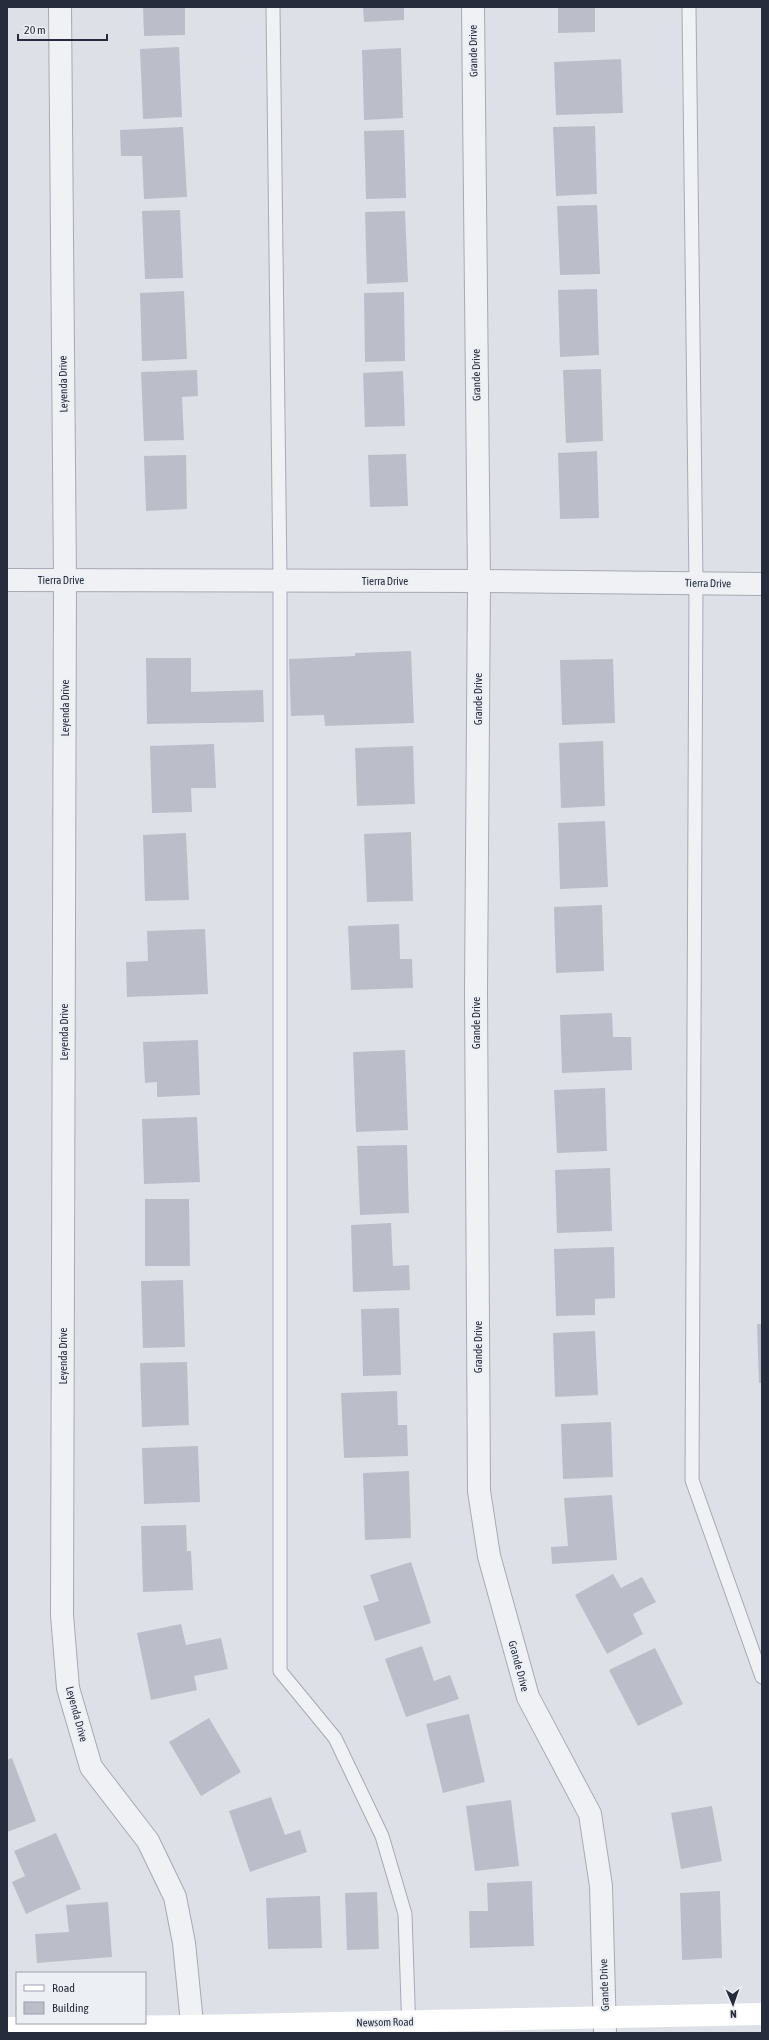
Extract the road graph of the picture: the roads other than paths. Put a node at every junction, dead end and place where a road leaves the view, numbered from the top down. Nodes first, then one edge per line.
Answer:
1 (60, 7) edge
2 (273, 7) edge
3 (472, 7) edge
4 (689, 7) edge
5 (7, 580) edge
6 (65, 580) junction
7 (280, 580) junction
8 (479, 581) junction
9 (696, 583) junction
10 (762, 584) edge
11 (762, 1677) edge
12 (762, 2014) edge
13 (605, 2025) edge
14 (409, 2027) edge
15 (7, 2028) edge
16 (193, 2030) edge

1 - 6 street, Leyenda Drive
2 - 7 lane
3 - 8 street, Grande Drive
4 - 9 lane
5 - 6 street, Tierra Drive
6 - 7 street, Tierra Drive
6 - 16 street, Leyenda Drive
7 - 8 street, Tierra Drive
7 - 14 lane
8 - 9 street, Tierra Drive
8 - 13 street, Grande Drive
9 - 10 street, Tierra Drive
9 - 11 lane
12 - 13 street, Newsom Road
13 - 14 street, Newsom Road
14 - 16 street, Newsom Road
15 - 16 street, Newsom Road

